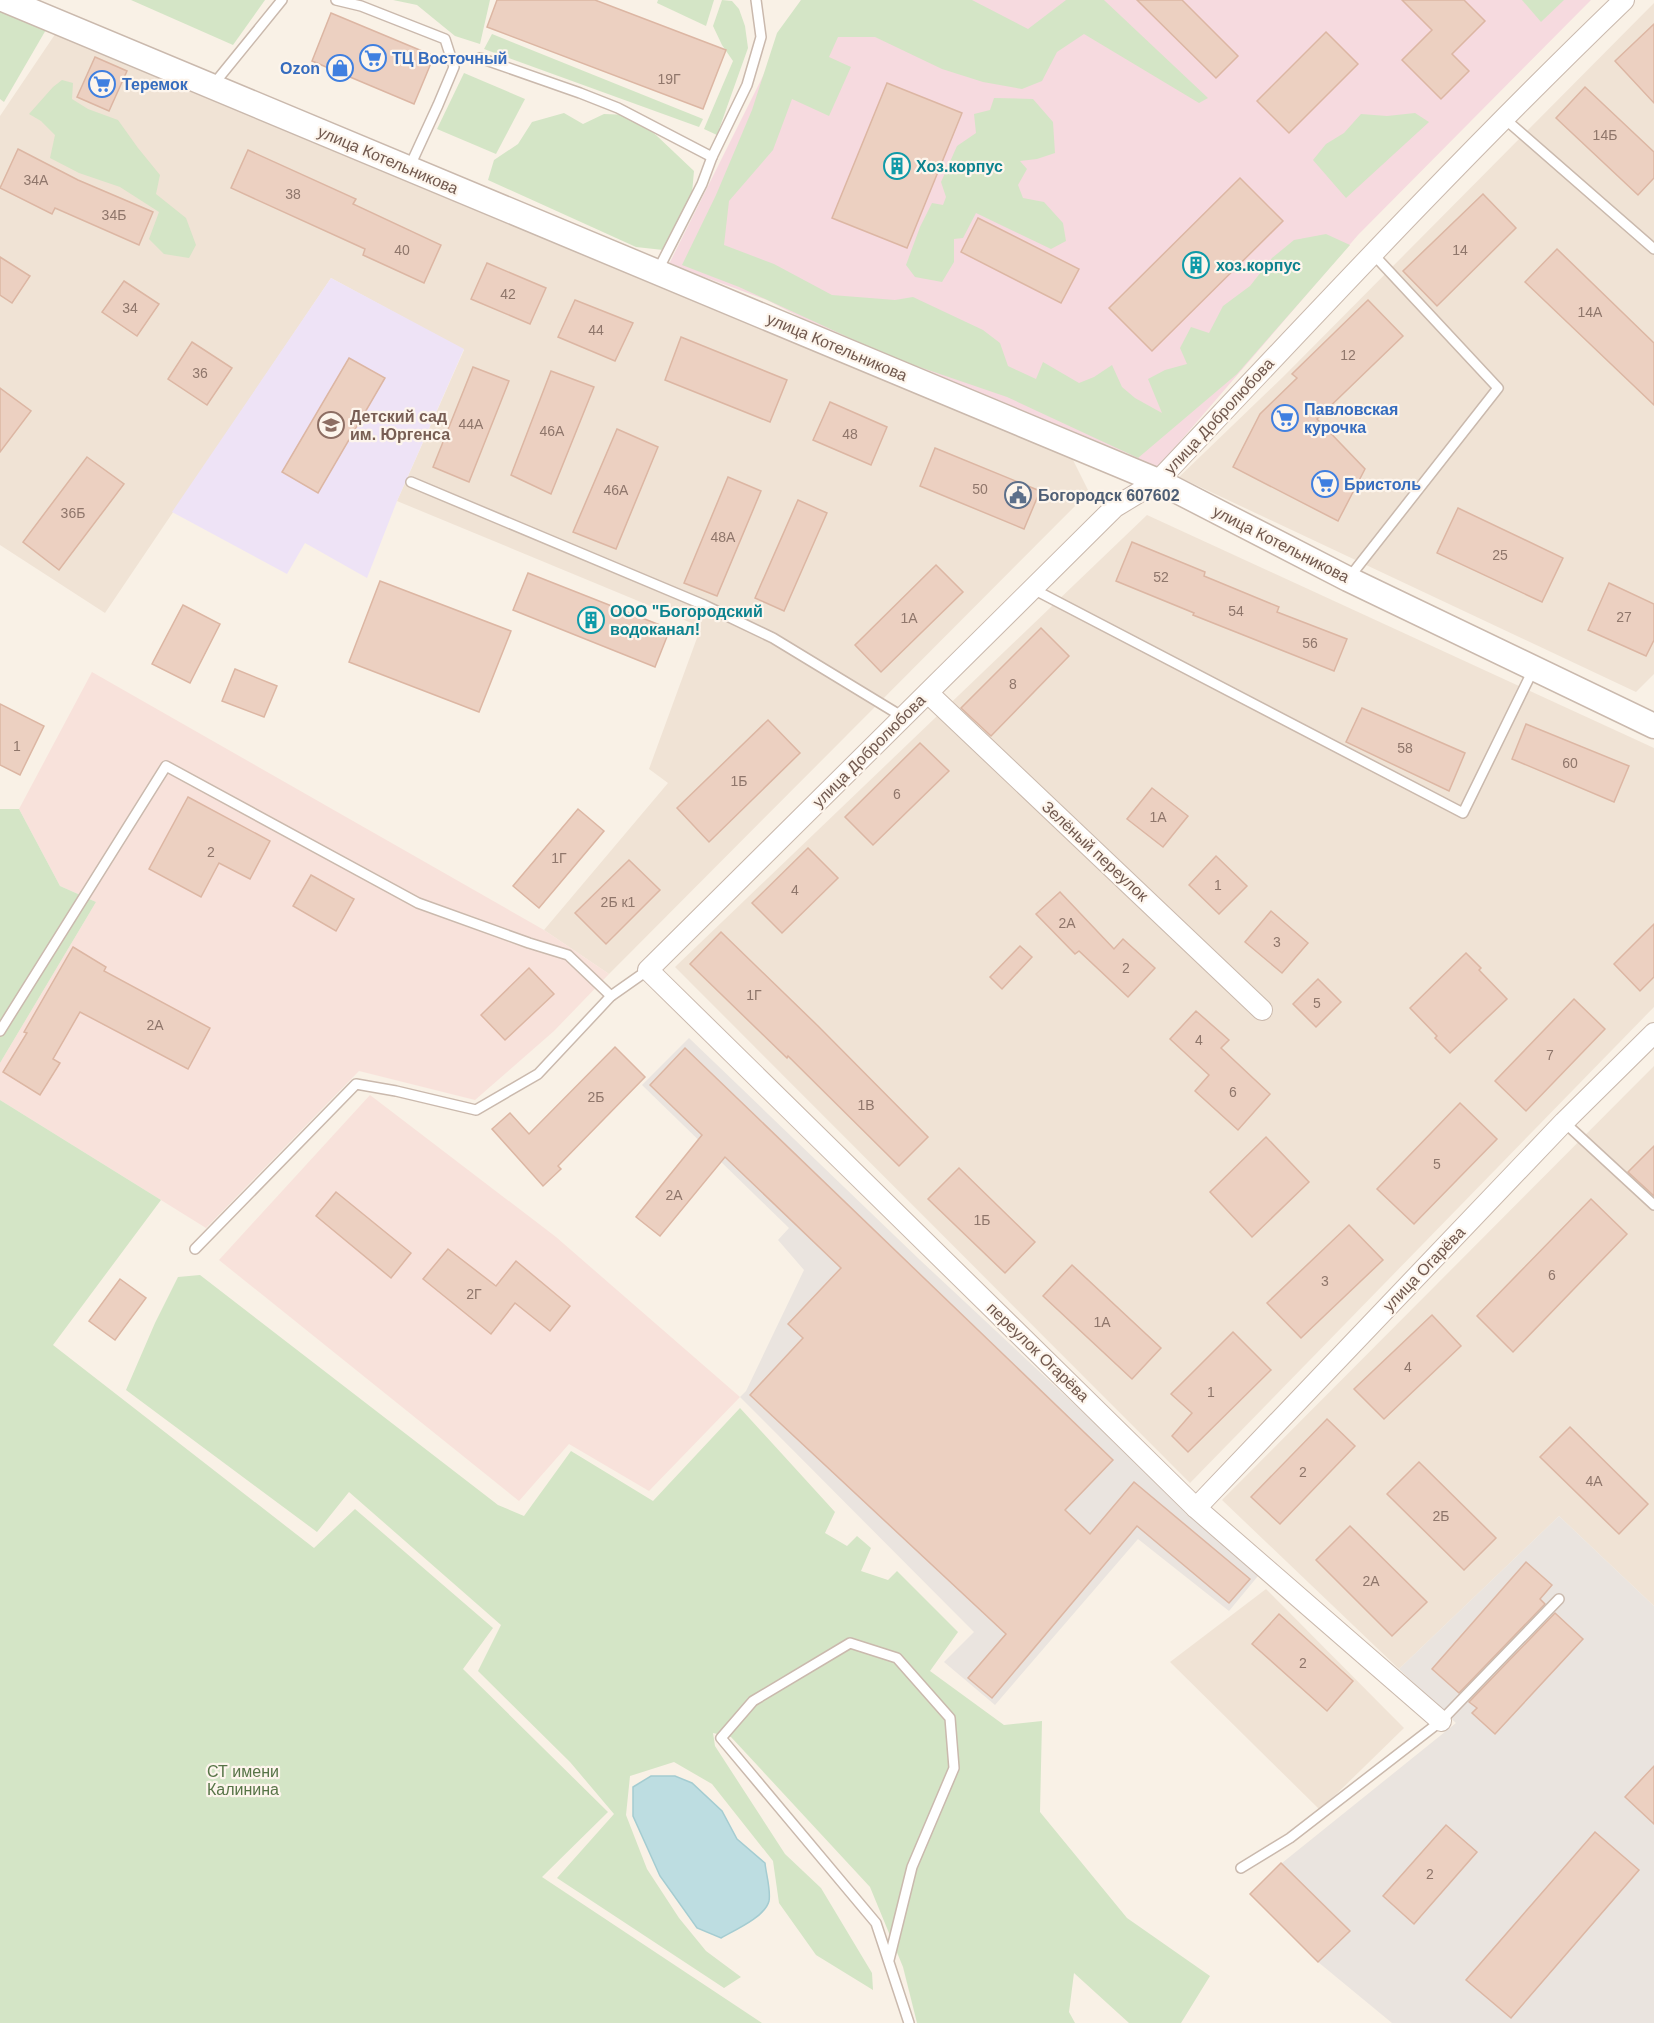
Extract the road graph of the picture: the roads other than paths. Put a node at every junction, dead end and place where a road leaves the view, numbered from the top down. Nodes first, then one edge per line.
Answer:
1 (5, 0) edge
2 (282, 0) edge
3 (336, 0) edge
4 (756, 0) edge
5 (1624, 0) edge
6 (480, 58) dead end
7 (212, 86) junction
8 (1505, 118) junction
9 (712, 157) junction
10 (409, 168) junction
11 (1654, 249) edge
12 (1373, 254) junction
13 (657, 272) junction
14 (1158, 481) junction
15 (411, 482) dead end
16 (1348, 579) junction
17 (1033, 589) junction
18 (1534, 667) junction
19 (928, 693) junction
20 (903, 717) junction
21 (1651, 719) edge
22 (648, 970) junction
23 (611, 996) junction
24 (1262, 1010) dead end
25 (0, 1031) edge
26 (1654, 1033) edge
27 (1564, 1122) junction
28 (1654, 1205) edge
29 (195, 1249) dead end
30 (1196, 1508) junction
31 (1559, 1599) dead end
32 (1441, 1721) junction
33 (1241, 1868) dead end
34 (889, 1960) junction
35 (909, 2023) edge

1 - 7 street, улица Котельникова
2 - 7 lane
3 - 10 lane
4 - 9 lane
5 - 8 street, улица Добролюбова
6 - 9 lane
7 - 10 street, улица Котельникова
8 - 11 lane
8 - 12 street, улица Добролюбова
9 - 13 lane
10 - 13 street, улица Котельникова
12 - 14 street, улица Добролюбова
12 - 16 lane
13 - 14 street, улица Котельникова
14 - 16 street, улица Котельникова
14 - 17 street, улица Добролюбова
15 - 20 lane
16 - 18 street, улица Котельникова
17 - 18 lane
17 - 19 street, улица Добролюбова
18 - 21 street, улица Котельникова
19 - 20 street, улица Добролюбова
19 - 24 street, Зелёный переулок
20 - 22 street, улица Добролюбова
22 - 23 lane
22 - 30 street, переулок Огарёва
23 - 25 lane
23 - 29 lane
26 - 27 street, улица Огарёва
27 - 28 lane
27 - 30 street, улица Огарёва
30 - 32 street, переулок Огарёва
31 - 32 lane
32 - 33 lane
34 - 34 lane
34 - 35 lane

